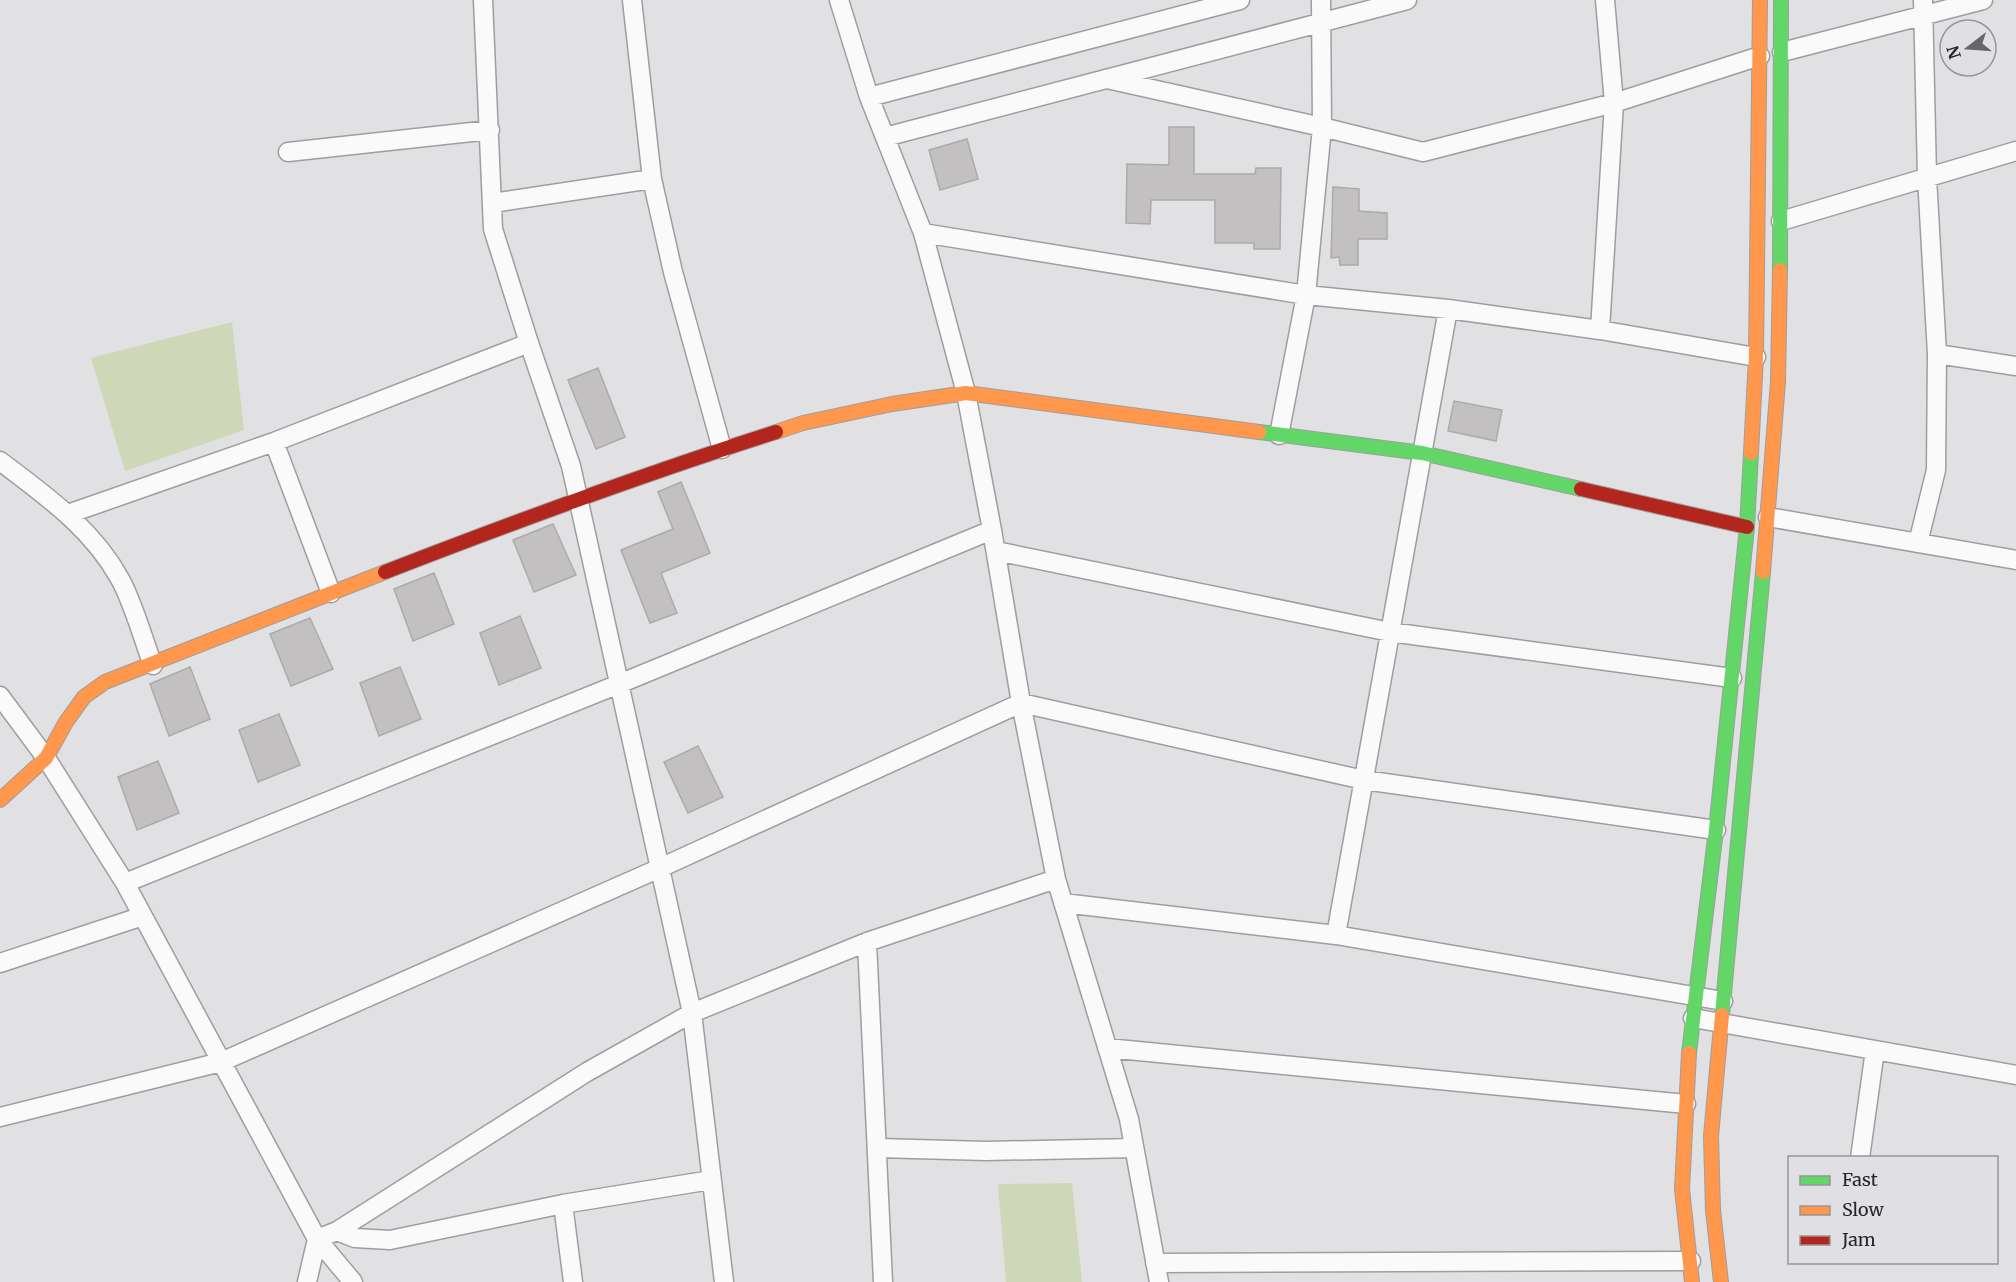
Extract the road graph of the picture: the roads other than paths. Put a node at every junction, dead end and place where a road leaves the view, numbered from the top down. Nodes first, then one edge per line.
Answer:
1 (483, 0) edge
2 (632, 0) edge
3 (839, 0) edge
4 (1236, 0) edge
5 (1321, 0) edge
6 (1407, 0) edge
7 (1605, 0) edge
8 (1760, 0) edge
9 (1781, 0) edge
10 (1983, 0) edge
11 (1923, 8) edge
12 (1321, 21) junction
13 (1782, 52) junction
14 (1760, 56) junction
15 (1107, 79) junction
16 (869, 98) junction
17 (1614, 103) junction
18 (1322, 127) junction
19 (490, 130) junction
20 (885, 137) junction
21 (2016, 151) edge
22 (288, 152) dead end
23 (1927, 177) junction
24 (652, 179) junction
25 (492, 203) junction
26 (1781, 220) junction
27 (923, 233) junction
28 (1306, 295) junction
29 (1448, 309) junction
30 (1600, 330) junction
31 (529, 343) junction
32 (1938, 354) junction
33 (1756, 357) junction
34 (2016, 366) edge
35 (966, 393) junction
36 (1279, 435) junction
37 (274, 442) junction
38 (722, 449) junction
39 (1422, 453) junction
40 (0, 461) edge
41 (578, 499) junction
42 (68, 514) junction
43 (1768, 517) junction
44 (1747, 527) junction
45 (992, 530) junction
46 (1918, 543) junction
47 (996, 551) junction
48 (2016, 560) edge
49 (331, 593) junction
50 (1390, 632) junction
51 (153, 665) junction
52 (1732, 678) junction
53 (619, 684) junction
54 (0, 696) edge
55 (1021, 704) junction
56 (46, 758) junction
57 (1364, 780) junction
58 (0, 800) edge
59 (1716, 830) junction
60 (660, 868) junction
61 (1056, 879) junction
62 (125, 883) junction
63 (1063, 903) junction
64 (143, 916) junction
65 (1336, 935) junction
66 (867, 942) junction
67 (0, 963) edge
68 (1696, 997) junction
69 (1723, 1001) junction
70 (692, 1013) junction
71 (1693, 1018) junction
72 (1722, 1022) junction
73 (1107, 1048) junction
74 (1875, 1050) junction
75 (221, 1062) junction
76 (2016, 1075) edge
77 (1686, 1104) junction
78 (0, 1117) edge
79 (878, 1148) junction
80 (1134, 1148) junction
81 (1860, 1156) edge
82 (711, 1180) junction
83 (563, 1204) junction
84 (337, 1231) junction
85 (317, 1239) junction
86 (1691, 1261) junction
87 (1155, 1263) junction
88 (307, 1282) edge
89 (353, 1282) edge
90 (573, 1282) edge
91 (724, 1282) edge
92 (883, 1282) edge
93 (1159, 1282) edge
94 (1692, 1282) edge
95 (1721, 1282) edge

1 - 19 street
2 - 24 street
3 - 16 street
4 - 16 street
5 - 12 street
6 - 12 street
7 - 17 street
8 - 14 street
9 - 13 street
10 - 11 street
11 - 13 street
11 - 23 street
12 - 15 street
12 - 18 street
13 - 26 street
14 - 17 street
14 - 33 street
15 - 18 street
15 - 20 street
16 - 20 street
17 - 18 street
17 - 30 street
18 - 28 street
19 - 22 street
19 - 25 street
20 - 27 street
21 - 23 street
23 - 26 street
23 - 32 street
24 - 25 street
24 - 38 street
25 - 31 street
26 - 43 street
27 - 28 street
27 - 35 street
28 - 29 street
28 - 36 street
29 - 30 street
29 - 39 street
30 - 33 street
31 - 37 street
31 - 41 street
32 - 34 street
32 - 46 street
33 - 44 street
35 - 36 street
35 - 38 street
35 - 45 street
36 - 39 street
37 - 42 street
37 - 49 street
38 - 41 street
39 - 44 street
39 - 50 street
40 - 42 street
41 - 49 street
41 - 53 street
42 - 51 street
43 - 46 street
43 - 69 street
44 - 52 street
45 - 47 street
45 - 53 street
46 - 48 street
47 - 50 street
47 - 55 street
49 - 51 street
50 - 52 street
50 - 57 street
51 - 56 street
52 - 59 street
53 - 60 street
53 - 62 street
54 - 56 street
55 - 57 street
55 - 60 street
55 - 61 street
56 - 58 street
56 - 62 street
57 - 59 street
57 - 65 street
59 - 68 street
60 - 70 street
60 - 75 street
61 - 63 street
61 - 66 street
62 - 64 street
63 - 65 street
63 - 73 street
64 - 67 street
64 - 75 street
65 - 68 street
66 - 70 street
66 - 79 street
68 - 69 street
68 - 71 street
69 - 72 street
70 - 82 street
70 - 84 street
71 - 72 street
71 - 77 street
72 - 74 street
72 - 95 street
73 - 77 street
73 - 80 street
74 - 76 street
74 - 81 street
75 - 78 street
75 - 85 street
77 - 86 street
79 - 80 street
79 - 92 street
80 - 87 street
82 - 83 street
82 - 91 street
83 - 84 street
83 - 90 street
84 - 85 street
85 - 88 street
85 - 89 street
86 - 87 street
86 - 94 street
87 - 93 street

